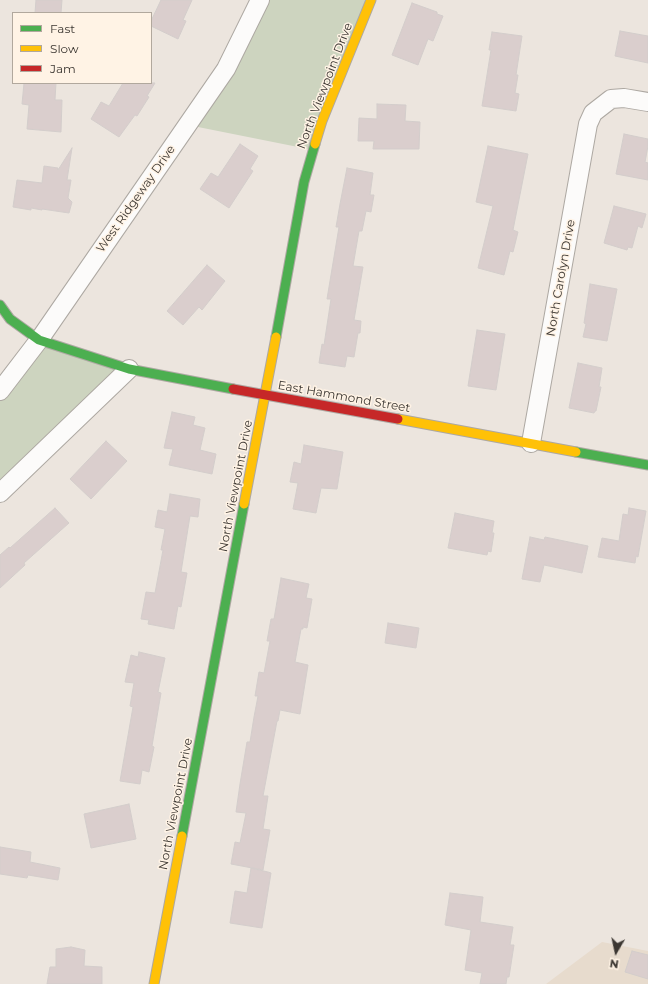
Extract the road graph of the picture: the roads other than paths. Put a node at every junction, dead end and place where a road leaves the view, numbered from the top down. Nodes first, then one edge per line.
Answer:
1 (260, 0) edge
2 (371, 0) edge
3 (648, 102) edge
4 (0, 305) edge
5 (39, 340) junction
6 (129, 369) junction
7 (0, 392) edge
8 (265, 395) junction
9 (531, 444) junction
10 (648, 465) edge
11 (0, 493) edge
12 (154, 984) edge

1 - 5 street, West Ridgeway Drive
2 - 8 street, North Viewpoint Drive
3 - 9 street, North Carolyn Drive
4 - 5 street, East Hammond Street
5 - 6 street, East Hammond Street
5 - 7 street, West Ridgeway Drive
6 - 8 street, East Hammond Street
6 - 11 street
8 - 9 street, East Hammond Street
8 - 12 street, North Viewpoint Drive
9 - 10 street, East Hammond Street

